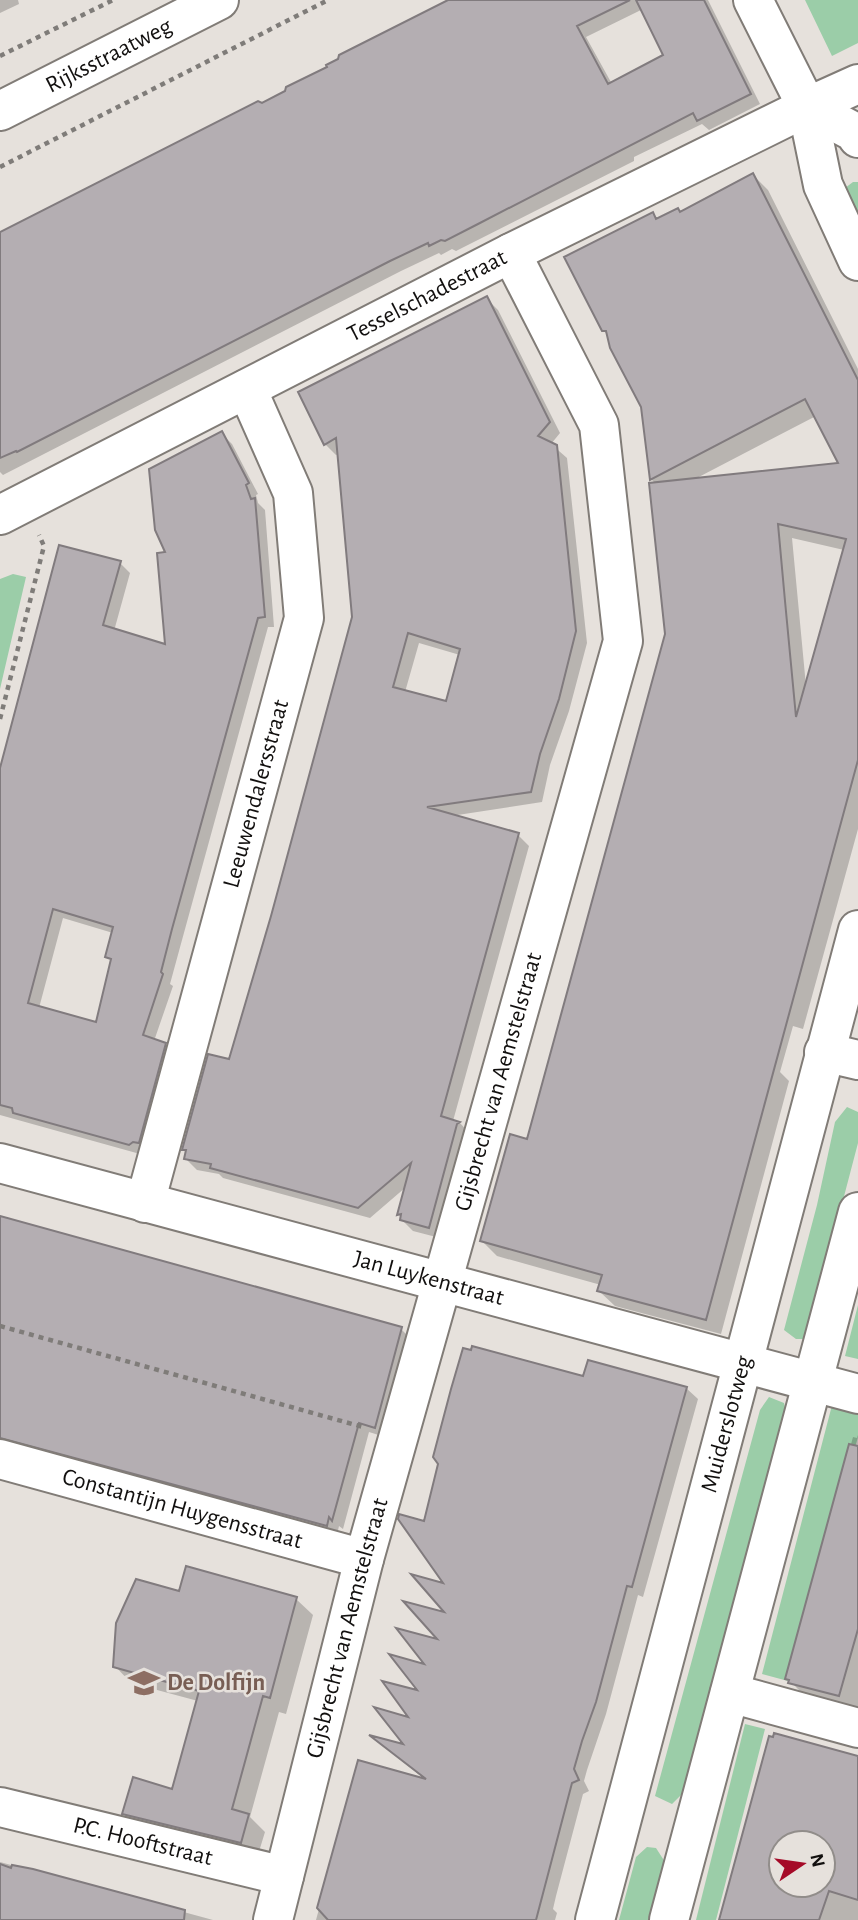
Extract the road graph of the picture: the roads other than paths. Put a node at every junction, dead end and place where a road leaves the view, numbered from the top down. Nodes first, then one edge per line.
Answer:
1 (219, 0) edge
2 (753, 0) edge
3 (858, 84) edge
4 (807, 107) junction
5 (0, 111) edge
6 (858, 138) edge
7 (511, 253) junction
8 (858, 261) edge
9 (247, 389) junction
10 (12, 509) edge
11 (858, 930) edge
12 (841, 1056) edge
13 (0, 1163) edge
14 (145, 1203) junction
15 (858, 1212) edge
16 (442, 1283) junction
17 (743, 1364) junction
18 (813, 1381) junction
19 (858, 1394) edge
20 (0, 1459) edge
21 (364, 1559) junction
22 (730, 1693) junction
23 (858, 1728) edge
24 (0, 1807) edge
25 (284, 1876) junction
26 (273, 1920) edge
27 (595, 1920) edge
28 (669, 1920) edge

1 - 5 street, Rijksstraatweg
2 - 4 street
3 - 4 street, Tesselschadestraat
4 - 6 street
4 - 7 street, Tesselschadestraat
4 - 8 street
7 - 9 street, Tesselschadestraat
7 - 16 street, Gijsbrecht van Aemstelstraat
9 - 10 street, Tesselschadestraat
9 - 14 street, Leeuwendalersstraat
11 - 12 street, Muiderslotweg
12 - 17 street, Muiderslotweg
13 - 14 street, Jan Luykenstraat
14 - 16 street, Jan Luykenstraat
15 - 18 street
16 - 17 street, Jan Luykenstraat
16 - 21 street, Gijsbrecht van Aemstelstraat
17 - 18 street, Jan Luykenstraat
17 - 27 street, Muiderslotweg
18 - 19 street, Jan Luykenstraat
18 - 22 street
20 - 21 street, Constantijn Huygensstraat
21 - 25 street, Gijsbrecht van Aemstelstraat
22 - 23 street
22 - 28 street
24 - 25 street, P.C. Hooftstraat
25 - 26 street, Gijsbrecht van Aemstelstraat

